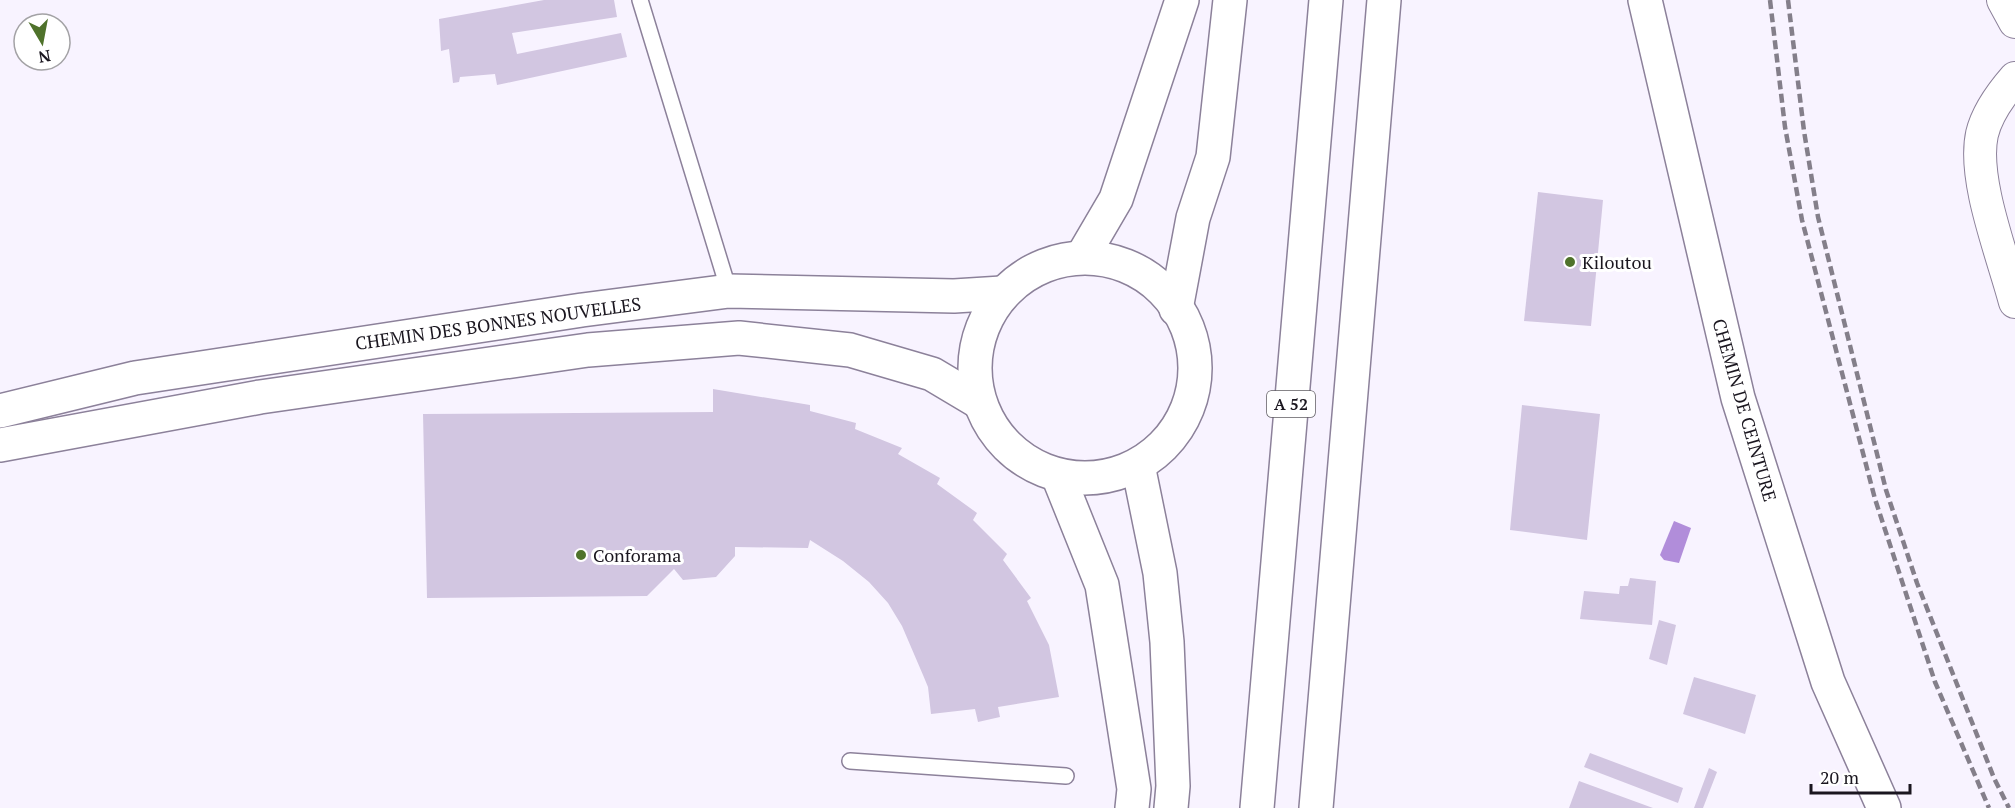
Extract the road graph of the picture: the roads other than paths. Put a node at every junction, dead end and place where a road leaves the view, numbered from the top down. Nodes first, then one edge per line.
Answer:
1 (640, 0) edge
2 (1182, 0) edge
3 (1230, 0) edge
4 (1326, 0) edge
5 (1384, 0) edge
6 (1645, 0) edge
7 (2003, 0) edge
8 (2015, 22) edge
9 (2015, 78) edge
10 (1082, 257) junction
11 (729, 291) junction
12 (1002, 293) junction
13 (2015, 302) edge
14 (1176, 309) junction
15 (979, 402) junction
16 (0, 411) edge
17 (0, 445) edge
18 (1138, 465) junction
19 (1059, 478) junction
20 (850, 761) dead end
21 (1066, 776) dead end
22 (1132, 808) edge
23 (1171, 808) edge
24 (1257, 808) edge
25 (1316, 808) edge
26 (1884, 808) edge

1 - 11 lane
2 - 10 main road
3 - 14 main road
4 - 24 main road, A 52
5 - 25 main road
6 - 26 main road, CHEMIN DE CEINTURE
7 - 8 street
9 - 13 street
10 - 12 main road
10 - 14 main road
11 - 12 main road, CHEMIN DES BONNES NOUVELLES
11 - 16 main road, CHEMIN DES BONNES NOUVELLES
12 - 15 main road
14 - 18 main road
15 - 17 main road
15 - 19 main road
18 - 19 main road
18 - 23 main road
19 - 22 main road
20 - 21 lane

